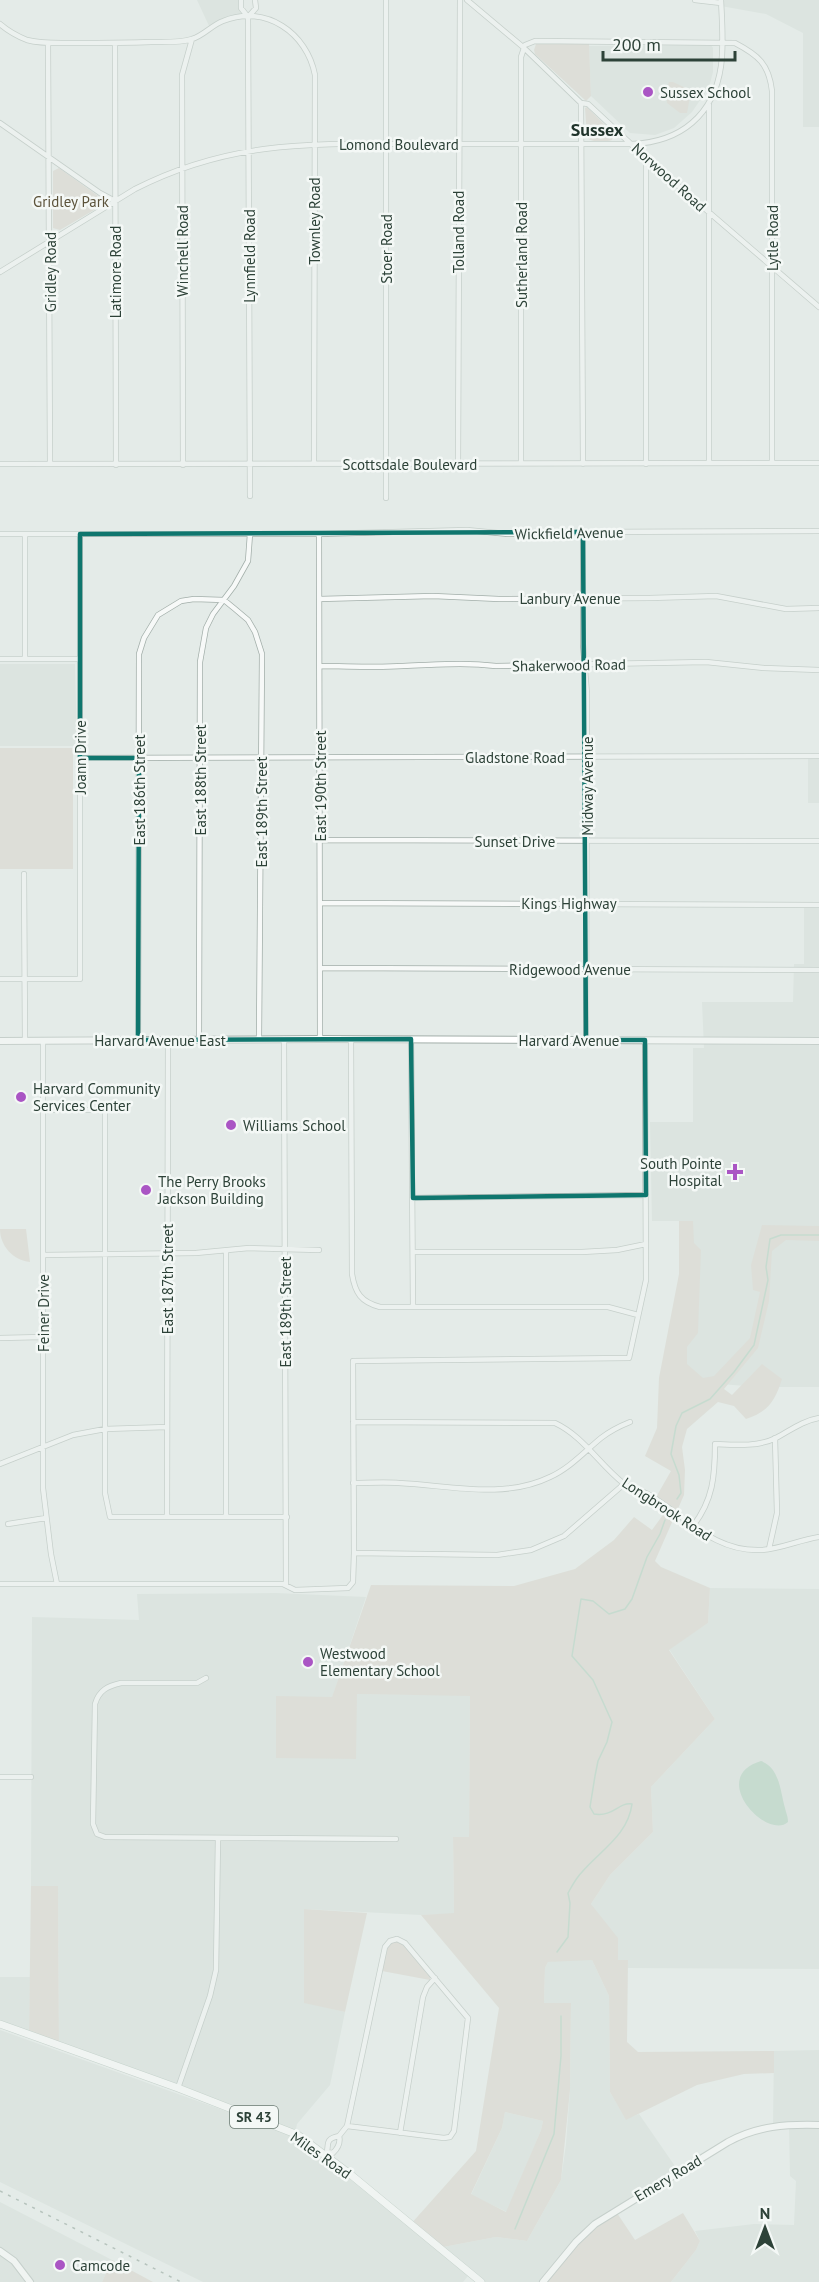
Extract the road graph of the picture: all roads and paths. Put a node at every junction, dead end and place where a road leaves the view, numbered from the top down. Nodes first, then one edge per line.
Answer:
1 (241, 0) edge
2 (255, 0) edge
3 (386, 0) edge
4 (459, 0) edge
5 (467, 0) edge
6 (696, 0) edge
7 (722, 1) edge
8 (248, 17) junction
9 (0, 24) edge
10 (192, 39) junction
11 (722, 42) junction
12 (48, 43) junction
13 (115, 43) junction
14 (523, 47) junction
15 (581, 103) junction
16 (709, 105) junction
17 (0, 123) edge
18 (314, 144) junction
19 (386, 144) junction
20 (458, 144) junction
21 (521, 144) junction
22 (582, 144) junction
23 (632, 144) junction
24 (249, 150) junction
25 (49, 157) junction
26 (646, 158) junction
27 (182, 168) junction
28 (115, 201) junction
29 (709, 212) junction
30 (49, 242) junction
31 (772, 265) junction
32 (0, 272) edge
33 (819, 307) edge
34 (521, 463) junction
35 (709, 463) junction
36 (772, 463) junction
37 (819, 463) edge
38 (0, 464) edge
39 (50, 464) junction
40 (314, 464) junction
41 (386, 464) junction
42 (458, 464) junction
43 (583, 464) junction
44 (646, 464) junction
45 (116, 465) junction
46 (183, 465) junction
47 (250, 465) junction
48 (250, 496) dead end
49 (386, 498) dead end
50 (819, 531) edge
51 (583, 532) junction
52 (0, 534) edge
53 (25, 534) junction
54 (80, 534) junction
55 (250, 534) junction
56 (319, 534) junction
57 (320, 599) junction
58 (583, 599) junction
59 (224, 600) junction
60 (819, 608) edge
61 (0, 659) edge
62 (25, 659) junction
63 (80, 659) junction
64 (585, 665) junction
65 (320, 666) junction
66 (819, 670) edge
67 (819, 756) edge
68 (200, 757) junction
69 (261, 757) junction
70 (320, 757) junction
71 (587, 757) junction
72 (80, 758) junction
73 (139, 758) junction
74 (320, 840) junction
75 (819, 841) edge
76 (588, 842) junction
77 (24, 874) dead end
78 (320, 903) junction
79 (588, 903) junction
80 (819, 905) edge
81 (321, 968) junction
82 (587, 969) junction
83 (819, 969) edge
84 (0, 980) edge
85 (25, 980) junction
86 (260, 1039) junction
87 (284, 1039) junction
88 (320, 1039) junction
89 (351, 1039) junction
90 (411, 1039) junction
91 (138, 1040) junction
92 (168, 1040) junction
93 (199, 1040) junction
94 (586, 1040) junction
95 (645, 1040) junction
96 (0, 1041) edge
97 (25, 1041) junction
98 (43, 1041) junction
99 (819, 1041) edge
100 (43, 1110) junction
101 (646, 1195) junction
102 (413, 1198) junction
103 (646, 1244) junction
104 (285, 1249) junction
105 (319, 1250) dead end
106 (226, 1251) junction
107 (413, 1252) junction
108 (167, 1253) junction
109 (43, 1254) junction
110 (105, 1254) junction
111 (413, 1307) junction
112 (638, 1315) junction
113 (43, 1337) junction
114 (0, 1338) edge
115 (819, 1418) edge
116 (353, 1422) junction
117 (630, 1422) dead end
118 (167, 1426) junction
119 (105, 1429) junction
120 (776, 1438) junction
121 (43, 1446) junction
122 (589, 1448) junction
123 (0, 1464) edge
124 (353, 1483) junction
125 (624, 1484) junction
126 (167, 1517) junction
127 (226, 1517) junction
128 (287, 1517) junction
129 (46, 1518) junction
130 (8, 1524) dead end
131 (693, 1526) junction
132 (819, 1537) edge
133 (769, 1549) junction
134 (354, 1553) junction
135 (0, 1584) edge
136 (57, 1584) junction
137 (286, 1585) junction
138 (206, 1678) dead end
139 (0, 1777) edge
140 (31, 1777) dead end
141 (218, 1838) junction
142 (396, 1839) dead end
143 (435, 1978) junction
144 (0, 2024) edge
145 (178, 2088) junction
146 (819, 2125) edge
147 (347, 2126) junction
148 (400, 2133) junction
149 (339, 2136) junction
150 (327, 2154) junction
151 (0, 2251) edge
152 (30, 2282) edge
153 (481, 2282) edge
154 (543, 2282) edge

1 - 8 street, Lynnfield Road
2 - 8 street, Lynnfield Road
3 - 19 street, Stoer Road
4 - 20 street, Tolland Road
5 - 14 street, Norwood Road
6 - 7 street
7 - 11 street, Lomond Boulevard
8 - 10 street
8 - 18 street, Townley Road
8 - 24 street, Lynnfield Road
9 - 12 street
10 - 13 street
10 - 27 street, Winchell Road
11 - 14 street, Lytle Road
11 - 16 street, Lomond Boulevard
11 - 31 street, Lytle Road
12 - 13 street
12 - 25 street, Gridley Road
13 - 28 street, Latimore Road
14 - 15 street, Norwood Road
14 - 21 street, Sutherland Road
15 - 22 street
15 - 23 street, Norwood Road
16 - 23 street, Lomond Boulevard
16 - 29 street
17 - 25 street
18 - 19 street, Lomond Boulevard
18 - 24 street, Lomond Boulevard
18 - 40 street, Townley Road
19 - 20 street, Lomond Boulevard
19 - 41 street, Stoer Road
20 - 21 street, Lomond Boulevard
20 - 42 street, Tolland Road
21 - 22 street, Lomond Boulevard
21 - 34 street, Sutherland Road
22 - 23 street, Lomond Boulevard
22 - 43 street
23 - 26 street, Norwood Road
24 - 27 street, Lomond Boulevard
24 - 47 street, Lynnfield Road
25 - 28 street
25 - 30 street, Gridley Road
26 - 29 street, Norwood Road
26 - 44 street
27 - 28 street, Lomond Boulevard
27 - 46 street, Winchell Road
28 - 30 street, Lomond Boulevard
28 - 45 street, Latimore Road
29 - 31 street, Norwood Road
29 - 35 street
30 - 32 street, Lomond Boulevard
30 - 39 street, Gridley Road
31 - 33 street, Norwood Road
31 - 36 street, Lytle Road
34 - 42 street, Scottsdale Boulevard
34 - 43 street, Scottsdale Boulevard
35 - 36 street, Scottsdale Boulevard
35 - 44 street, Scottsdale Boulevard
36 - 37 street, Scottsdale Boulevard
38 - 39 street, Scottsdale Boulevard
39 - 45 street, Scottsdale Boulevard
40 - 41 street, Scottsdale Boulevard
40 - 47 street, Scottsdale Boulevard
41 - 42 street, Scottsdale Boulevard
41 - 49 street, Stoer Road
43 - 44 street, Scottsdale Boulevard
45 - 46 street, Scottsdale Boulevard
46 - 47 street, Scottsdale Boulevard
47 - 48 street, Lynnfield Road
50 - 51 street, Wickfield Avenue
51 - 56 street, Wickfield Avenue
51 - 58 street, Midway Avenue
52 - 53 street, Wickfield Avenue
53 - 54 street, Wickfield Avenue
53 - 62 street
54 - 55 street, Wickfield Avenue
54 - 63 street, Joann Drive
55 - 56 street, Wickfield Avenue
55 - 59 street, East 188th Street
56 - 57 street, East 190th Street
57 - 58 street, Lanbury Avenue
57 - 65 street, East 190th Street
58 - 60 street, Lanbury Avenue
58 - 64 street, Midway Avenue
59 - 68 street, East 188th Street
59 - 69 street, East 189th Street
59 - 73 street, East 186th Street
61 - 62 street
62 - 63 street
63 - 72 street, Joann Drive
64 - 65 street, Shakerwood Road
64 - 66 street, Shakerwood Road
64 - 71 street, Midway Avenue
65 - 70 street, East 190th Street
67 - 71 street, Gladstone Road
68 - 69 street, Gladstone Road
68 - 73 street, Gladstone Road
68 - 93 street, East 188th Street
69 - 70 street, Gladstone Road
69 - 86 street, East 189th Street
70 - 71 street, Gladstone Road
70 - 74 street, East 190th Street
71 - 76 street, Midway Avenue
72 - 73 street, Gladstone Road
72 - 85 street, Joann Drive
73 - 91 street, East 186th Street
74 - 76 street, Sunset Drive
74 - 78 street, East 190th Street
75 - 76 street, Sunset Drive
76 - 79 street, Midway Avenue
77 - 85 street
78 - 79 street, Kings Highway
78 - 81 street, East 190th Street
79 - 80 street, Kings Highway
79 - 82 street, Midway Avenue
81 - 82 street, Ridgewood Avenue
81 - 88 street, East 190th Street
82 - 83 street, Ridgewood Avenue
82 - 94 street, Midway Avenue
84 - 85 street
85 - 97 street
86 - 87 main road, Harvard Avenue East
86 - 93 main road, Harvard Avenue East
87 - 88 main road, Harvard Avenue East
87 - 104 street, East 189th Street
88 - 89 main road, Harvard Avenue
89 - 90 main road, Harvard Avenue
89 - 111 street
90 - 94 main road, Harvard Avenue
90 - 102 street
91 - 92 main road, Harvard Avenue East
91 - 98 main road, Harvard Avenue East
92 - 93 main road, Harvard Avenue East
92 - 108 street, East 187th Street
94 - 95 main road, Harvard Avenue
95 - 99 main road, Harvard Avenue
95 - 101 street
96 - 97 main road, Harvard Avenue East
97 - 98 main road, Harvard Avenue East
98 - 100 street, Feiner Drive
100 - 109 street, Feiner Drive
100 - 110 street
101 - 102 street
101 - 103 street
102 - 107 street
103 - 107 street
103 - 112 street
104 - 105 street
104 - 106 street
104 - 128 street, East 189th Street
106 - 108 street
106 - 127 street
107 - 111 street
108 - 110 street
108 - 118 street, East 187th Street
109 - 110 street
109 - 113 street, Feiner Drive
110 - 119 street
111 - 112 street
112 - 116 street
113 - 114 street
113 - 121 street, Feiner Drive
115 - 120 street
116 - 122 street, Longbrook Road
116 - 124 street
117 - 122 street
118 - 119 street
118 - 126 street, East 187th Street
119 - 121 street
119 - 126 street
120 - 131 street
120 - 133 street
121 - 123 street
121 - 129 street, Feiner Drive
122 - 124 street
122 - 125 street, Longbrook Road
124 - 134 street
125 - 131 street, Longbrook Road
125 - 134 street
126 - 127 street
127 - 128 street
128 - 137 street, East 189th Street
129 - 130 street
129 - 136 street, Feiner Drive
131 - 133 street, Longbrook Road
132 - 133 street, Longbrook Road
134 - 137 street
135 - 136 street
136 - 137 street
138 - 141 street
139 - 140 street
141 - 142 street
141 - 145 street
143 - 147 street
143 - 148 street
143 - 148 street
144 - 145 main road, Miles Road / SR 43
145 - 150 main road, Miles Road / SR 43
146 - 154 main road, Emery Road
147 - 148 street
147 - 149 street
149 - 150 street
149 - 150 street
150 - 153 main road, Miles Road / SR 43
151 - 152 main road

